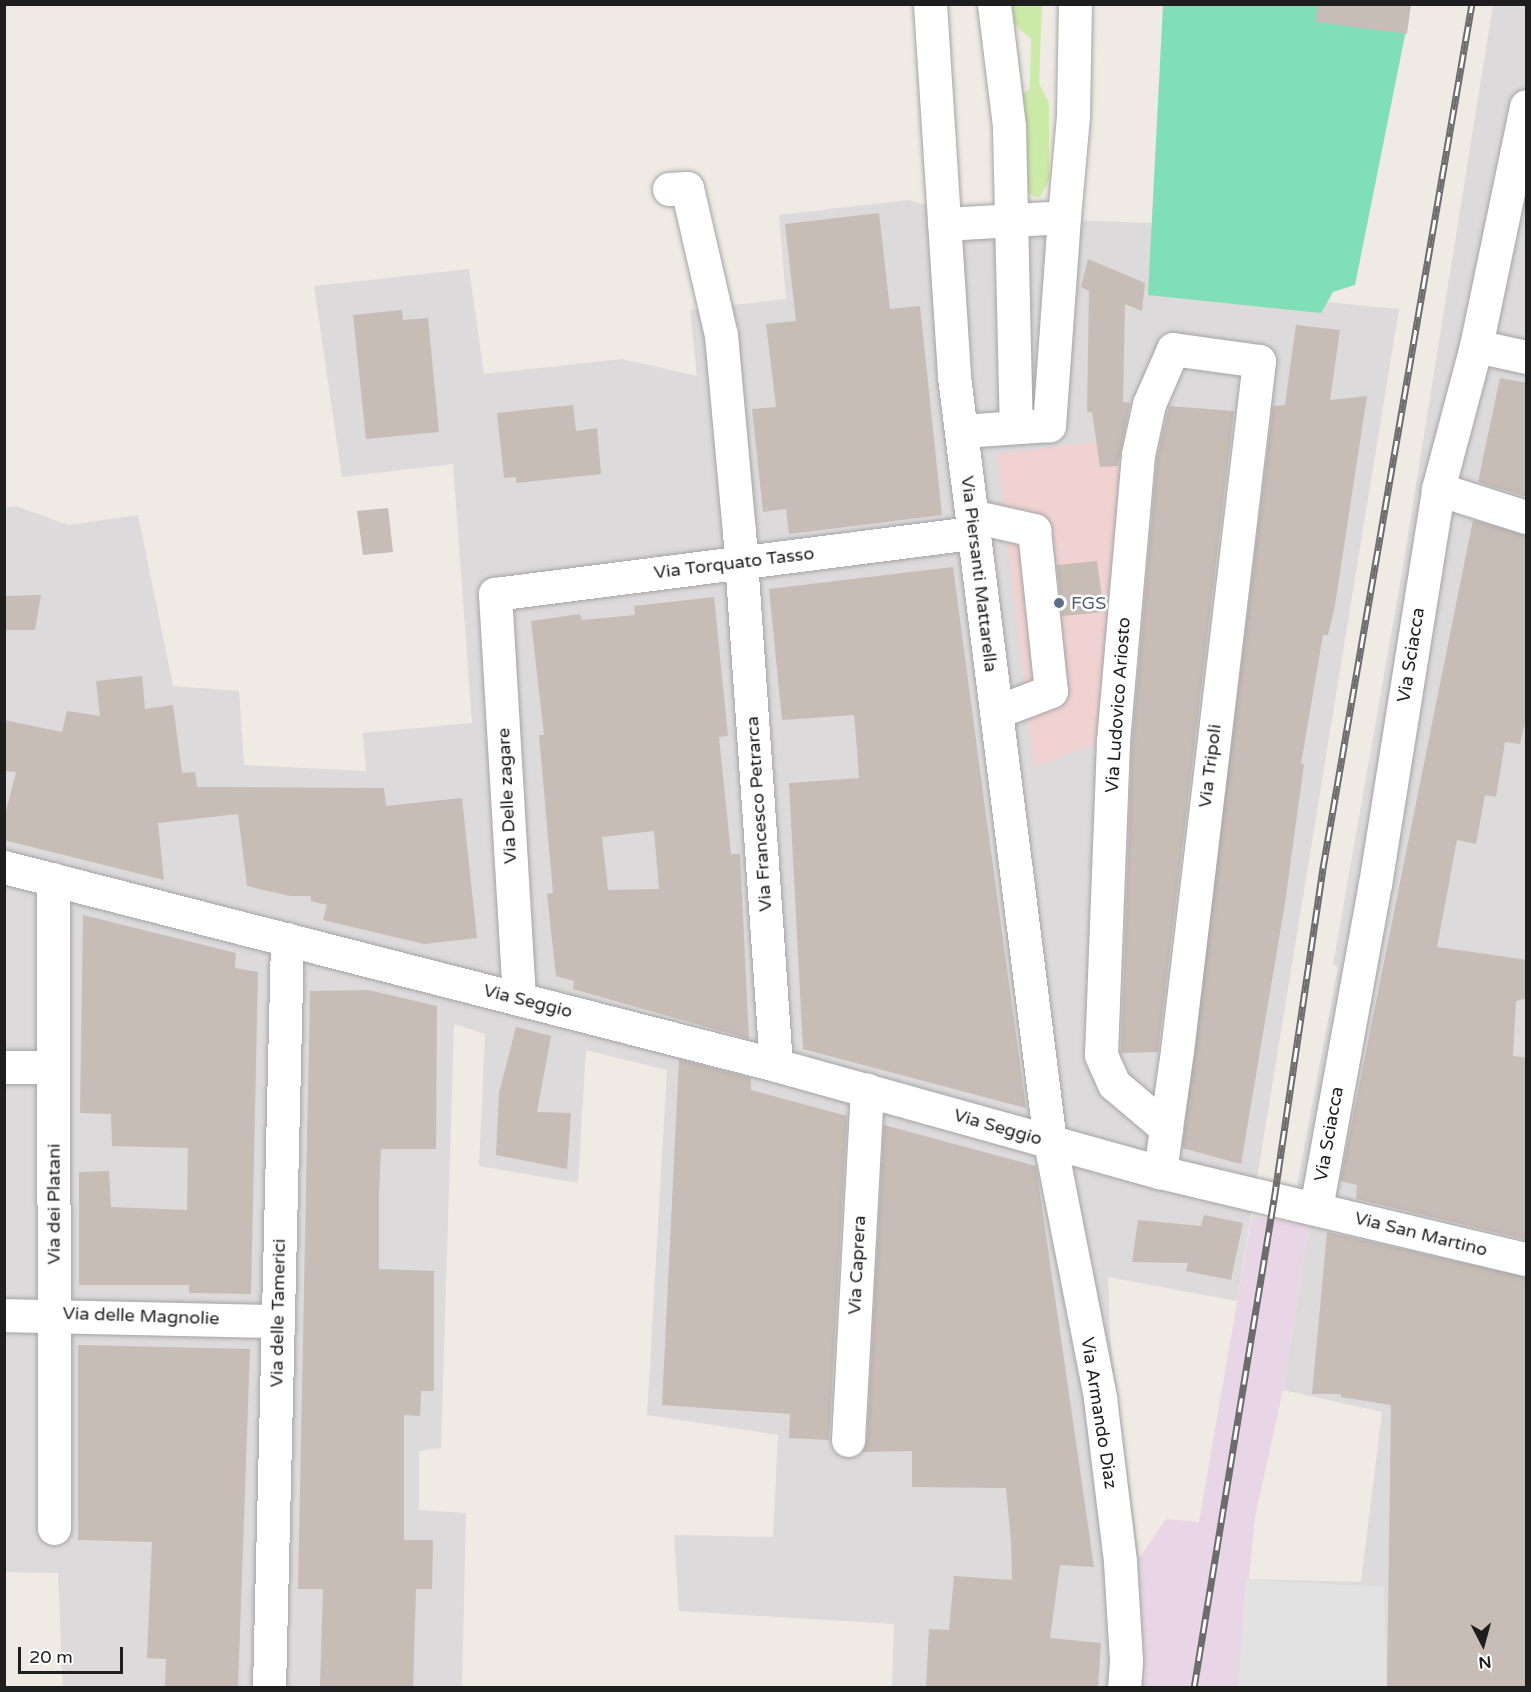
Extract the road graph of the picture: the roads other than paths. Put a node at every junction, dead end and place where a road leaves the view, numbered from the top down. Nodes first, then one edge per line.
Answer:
1 (930, 4) edge
2 (994, 4) edge
3 (1075, 4) edge
4 (1527, 106) edge
5 (669, 189) dead end
6 (1516, 213) edge
7 (1064, 217) junction
8 (1009, 220) junction
9 (944, 224) junction
10 (1476, 346) junction
11 (1527, 357) edge
12 (1259, 361) joint
13 (1016, 427) junction
14 (961, 431) junction
15 (1438, 489) junction
16 (1527, 517) edge
17 (973, 524) junction
18 (741, 562) junction
19 (495, 594) joint
20 (996, 712) junction
21 (4, 867) edge
22 (53, 879) junction
23 (287, 939) junction
24 (519, 998) junction
25 (776, 1065) junction
26 (4, 1067) edge
27 (53, 1067) junction
28 (867, 1090) junction
29 (1166, 1128) junction
30 (1050, 1142) junction
31 (1160, 1172) junction
32 (1316, 1208) junction
33 (1527, 1260) edge
34 (54, 1313) junction
35 (4, 1314) edge
36 (278, 1321) junction
37 (848, 1440) dead end
38 (54, 1528) dead end
39 (269, 1688) edge
40 (1124, 1688) edge

1 - 9 street, Via Piersanti Mattarella
2 - 8 street
3 - 7 street
4 - 6 street, Via Sciacca
5 - 18 street, Via Francesco Petrarca
6 - 10 street, Via Sciacca
7 - 8 street
7 - 13 street
8 - 9 street
8 - 13 street
9 - 14 street, Via Piersanti Mattarella
10 - 11 street
10 - 15 street, Via Sciacca
12 - 29 street, Via Tripoli
12 - 29 street, Via Ludovico Ariosto
13 - 14 street
14 - 17 street, Via Piersanti Mattarella
15 - 16 street
15 - 32 street, Via Sciacca
17 - 18 street, Via Torquato Tasso
17 - 20 street, Via Piersanti Mattarella
17 - 20 street, Via Torquato Tasso
18 - 19 street, Via Torquato Tasso
18 - 25 street, Via Francesco Petrarca
19 - 24 street, Via Delle zagare
20 - 30 street, Via Piersanti Mattarella
21 - 22 street, Via Seggio
22 - 23 street, Via Seggio
22 - 27 street, Via dei Platani
23 - 24 street, Via Seggio
23 - 36 street, Via delle Tamerici
24 - 25 street, Via Seggio
25 - 28 street, Via Seggio
26 - 27 street
27 - 34 street, Via dei Platani
28 - 30 street, Via Seggio
28 - 37 street, Via Caprera
29 - 31 street, Via Tripoli
30 - 31 street, Via Seggio
30 - 40 street, Via Armando Diaz
31 - 32 street, Via San Martino
32 - 33 street, Via San Martino
34 - 35 street, Via delle Magnolie
34 - 36 street, Via delle Magnolie
34 - 38 street, Via dei Platani
36 - 39 street, Via delle Tamerici

